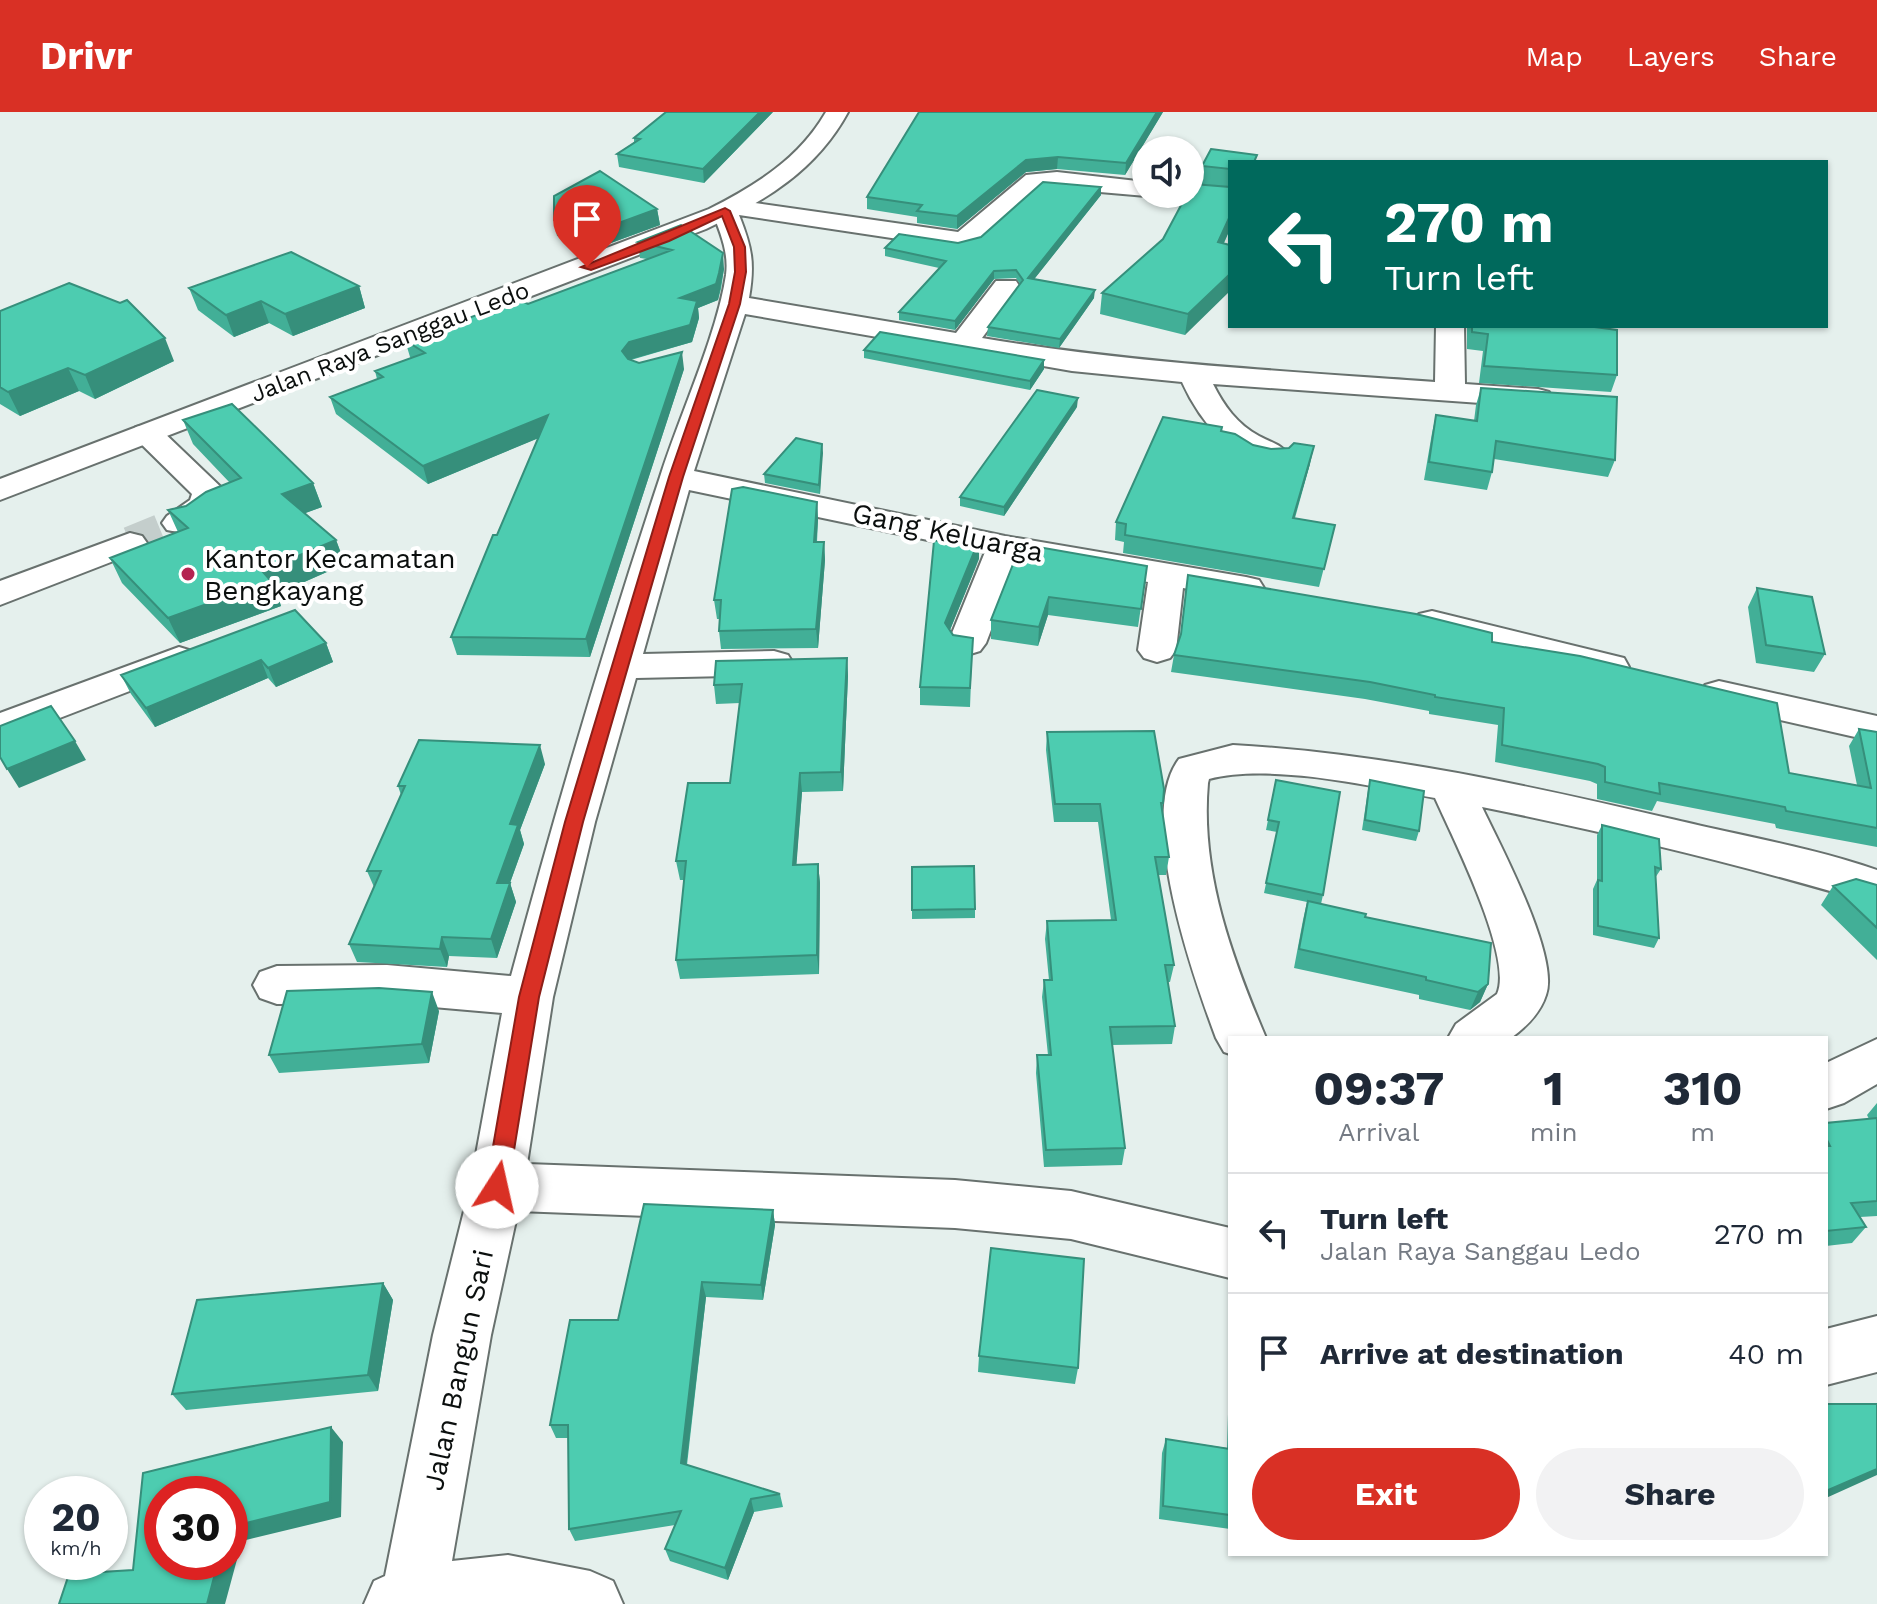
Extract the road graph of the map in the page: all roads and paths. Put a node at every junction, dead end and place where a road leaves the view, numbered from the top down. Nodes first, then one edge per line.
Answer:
1 (837, 112) edge
2 (1132, 187) edge
3 (729, 209) junction
4 (1006, 287) dead end
5 (734, 304) junction
6 (1450, 328) edge
7 (964, 343) junction
8 (1193, 374) junction
9 (1358, 387) junction
10 (1450, 392) junction
11 (1574, 401) edge
12 (1387, 416) dead end
13 (147, 434) junction
14 (1274, 456) edge
15 (676, 477) junction
16 (0, 490) edge
17 (179, 523) tunnel mouth
18 (130, 543) tunnel mouth
19 (1005, 546) junction
20 (1167, 575) junction
21 (0, 594) edge
22 (1285, 595) edge
23 (1399, 615) edge
24 (967, 643) edge
25 (217, 644) edge
26 (1157, 650) dead end
27 (813, 662) edge
28 (621, 666) junction
29 (1639, 675) edge
30 (1681, 685) edge
31 (0, 728) edge
32 (1877, 729) edge
33 (1451, 787) junction
34 (1877, 889) edge
35 (277, 985) dead end
36 (529, 997) junction
37 (1240, 1036) edge
38 (1476, 1036) edge
39 (1877, 1059) edge
40 (1828, 1087) edge
41 (497, 1187) junction
42 (1228, 1253) edge
43 (1877, 1344) edge
44 (1828, 1356) edge
45 (407, 1602) edge
46 (590, 1604) edge

1 - 3 main road, Jalan Raya Sanggau Ledo
2 - 3 main road
3 - 5 main road, Jalan Bangun Sari
3 - 13 main road, Jalan Raya Sanggau Ledo
4 - 7 main road
5 - 7 main road
5 - 15 main road, Jalan Bangun Sari
6 - 10 main road
7 - 8 main road
8 - 9 main road
8 - 14 main road
9 - 10 main road
9 - 12 main road
10 - 11 main road
13 - 16 main road, Jalan Raya Sanggau Ledo
13 - 17 main road
15 - 19 main road, Gang Keluarga
15 - 28 main road, Jalan Bangun Sari
18 - 21 main road
19 - 20 main road, Gang Keluarga
19 - 24 main road
20 - 22 main road, Gang Keluarga
20 - 26 main road
23 - 29 main road
25 - 31 main road
27 - 28 main road
28 - 36 main road, Jalan Bangun Sari
30 - 32 main road
33 - 34 main road
33 - 37 main road
33 - 38 main road
35 - 36 main road
36 - 41 main road, Jalan Bangun Sari
39 - 40 main road
41 - 42 main road
41 - 45 main road, Jalan Bangun Sari
43 - 44 main road
45 - 46 main road

